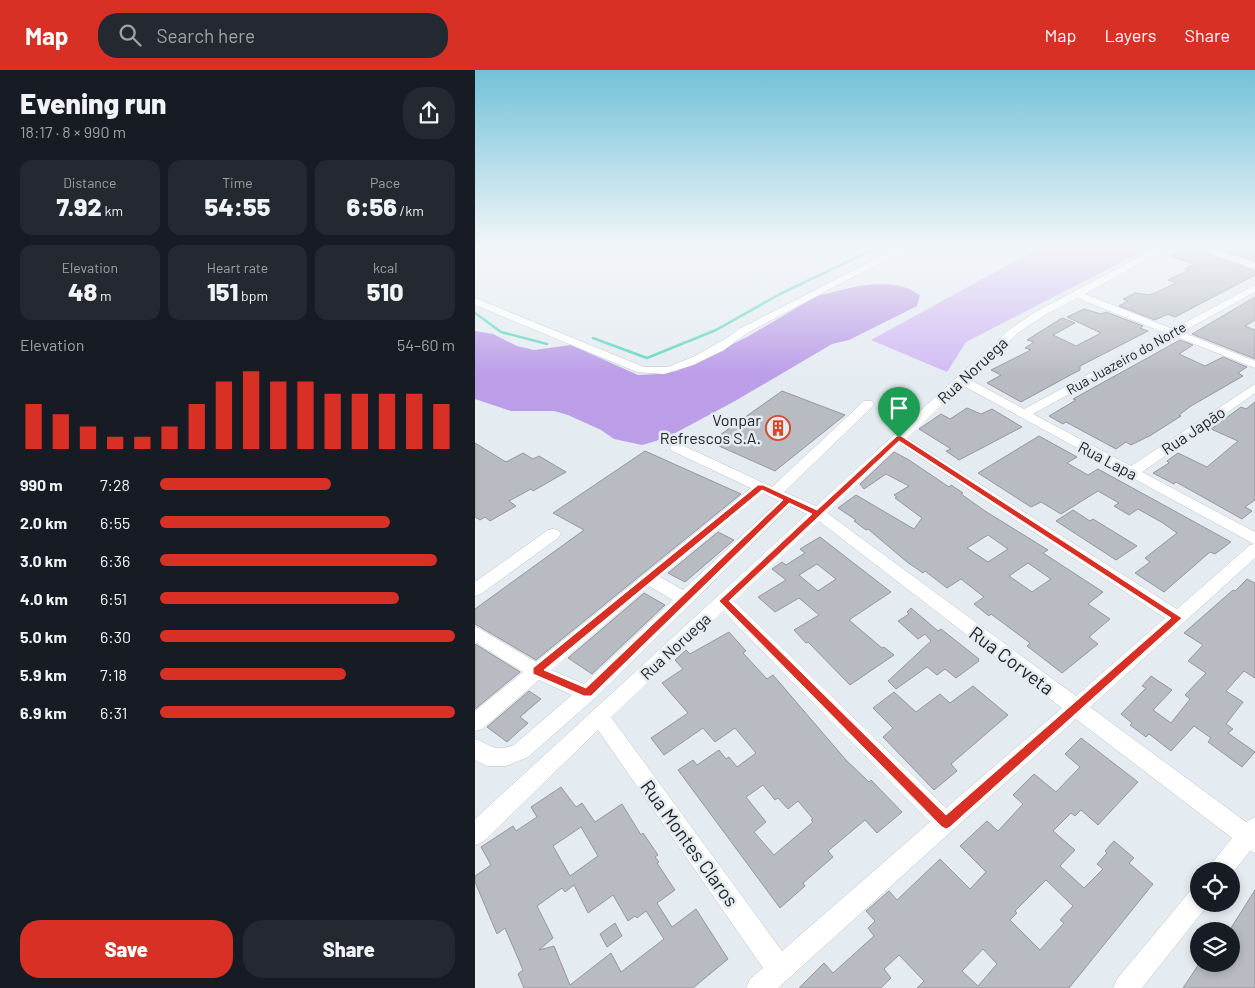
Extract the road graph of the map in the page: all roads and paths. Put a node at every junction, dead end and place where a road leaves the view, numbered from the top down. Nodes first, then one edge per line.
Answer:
1 (822, 290) edge
2 (1085, 290) edge
3 (1252, 290) edge
4 (1077, 294) junction
5 (475, 301) edge
6 (1173, 332) junction
7 (1255, 365) edge
8 (961, 380) junction
9 (1255, 388) edge
10 (868, 404) dead end
11 (1024, 414) junction
12 (899, 438) junction
13 (677, 448) dead end
14 (1131, 472) junction
15 (774, 493) junction
16 (818, 513) junction
17 (553, 534) dead end
18 (1255, 539) edge
19 (1255, 549) edge
20 (648, 578) junction
21 (475, 590) edge
22 (685, 599) junction
23 (724, 601) junction
24 (1178, 618) junction
25 (475, 633) edge
26 (536, 671) junction
27 (587, 693) junction
28 (1076, 708) junction
29 (599, 716) junction
30 (475, 723) edge
31 (475, 748) edge
32 (946, 823) junction
33 (475, 834) edge
34 (1253, 836) edge
35 (1228, 862) edge
36 (1190, 909) edge
37 (780, 970) junction
38 (759, 988) edge
39 (1126, 988) edge

1 - 5 street
2 - 4 street, Rua Noruega
3 - 6 street, Rua Juazeiro do Norte
4 - 6 street
4 - 8 street, Rua Noruega
6 - 7 street
6 - 11 street, Rua Juazeiro do Norte
8 - 11 street, Rua Lapa
8 - 12 street, Rua Noruega
9 - 14 street, Rua Japão
10 - 15 street
11 - 14 street, Rua Lapa
12 - 16 street, Rua Noruega
12 - 24 street
13 - 15 street, Rua Corveta
14 - 18 street, Rua Lapa
15 - 16 street, Rua Corveta
15 - 20 street
15 - 22 street
16 - 23 street, Rua Noruega
16 - 28 street, Rua Corveta
17 - 21 street
19 - 24 street
20 - 22 street
20 - 26 street
22 - 27 street
23 - 29 street, Rua Noruega
23 - 32 street
24 - 28 street
25 - 26 street
26 - 27 street
26 - 30 street
27 - 31 street
28 - 32 street
28 - 34 street, Rua Corveta
29 - 33 street, Rua Noruega
29 - 37 street, Rua Montes Claros
32 - 37 street
34 - 35 street
36 - 39 street
37 - 38 street

